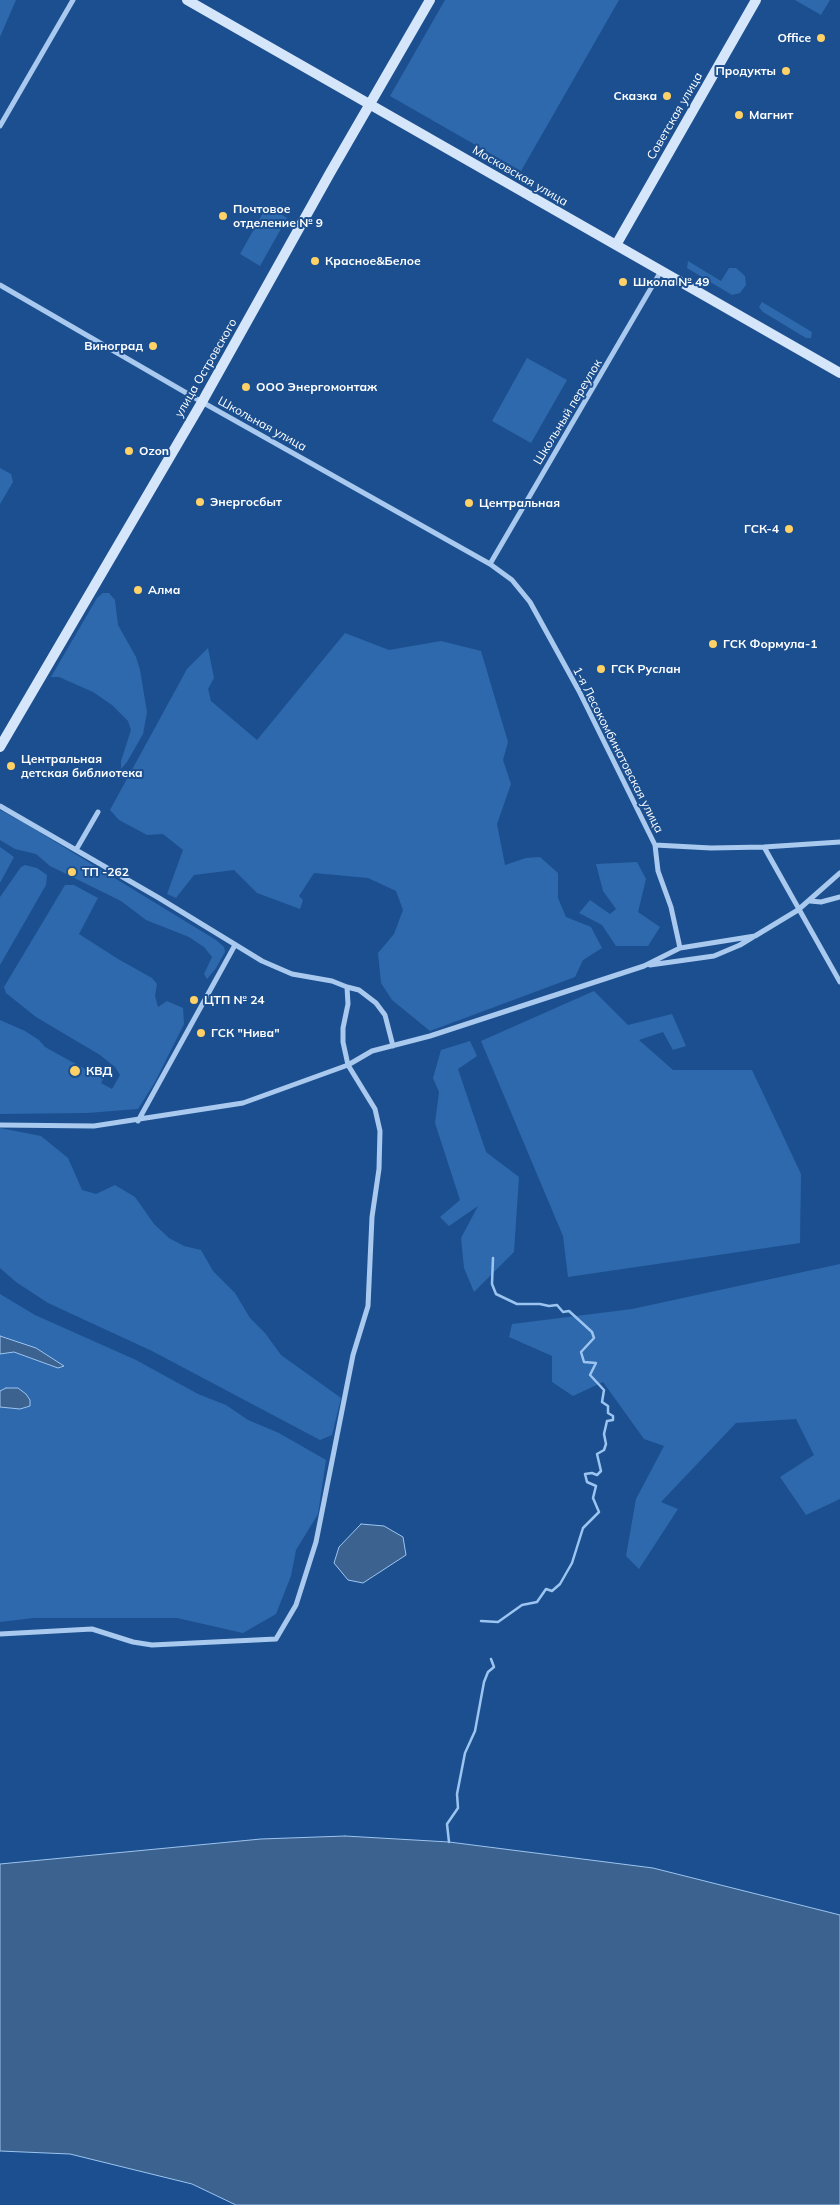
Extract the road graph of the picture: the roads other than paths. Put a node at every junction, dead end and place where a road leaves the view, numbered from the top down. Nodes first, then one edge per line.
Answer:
1 (72, 0) edge
2 (187, 0) edge
3 (430, 0) edge
4 (756, 0) edge
5 (370, 104) junction
6 (0, 126) edge
7 (616, 245) junction
8 (661, 270) junction
9 (0, 285) edge
10 (840, 373) edge
11 (202, 402) junction
12 (490, 564) junction
13 (0, 747) edge
14 (0, 806) edge
15 (98, 812) dead end
16 (840, 842) edge
17 (655, 844) junction
18 (764, 847) junction
19 (76, 850) junction
20 (840, 873) edge
21 (840, 897) edge
22 (810, 901) junction
23 (798, 910) junction
24 (755, 936) junction
25 (235, 945) junction
26 (680, 948) junction
27 (644, 966) junction
28 (840, 982) edge
29 (347, 987) junction
30 (393, 1046) junction
31 (348, 1065) junction
32 (138, 1121) junction
33 (0, 1125) edge
34 (0, 1634) edge

1 - 6 street
2 - 5 main road, Московская улица
3 - 5 main road, улица Островского
4 - 7 main road, Советская улица
5 - 7 main road, Московская улица
5 - 11 main road, улица Островского
7 - 8 main road, Московская улица
8 - 10 main road, Московская улица
8 - 12 street, Школьный переулок
9 - 11 street, Школьная улица
11 - 12 street, Школьная улица
11 - 13 main road, улица Островского
12 - 17 street, 1-я Лесокомбинатовская улица
14 - 19 street
15 - 19 street
16 - 18 street, 1-я Лесокомбинатовская улица
17 - 18 street, 1-я Лесокомбинатовская улица
17 - 26 street
18 - 23 street
19 - 25 street
20 - 22 street
21 - 22 street
22 - 23 street
23 - 24 street
23 - 28 street
24 - 26 street
24 - 27 street
25 - 29 street
25 - 32 street
26 - 27 street
27 - 30 street
29 - 30 street
29 - 31 street
30 - 31 street
31 - 32 street
31 - 34 street
32 - 33 street

